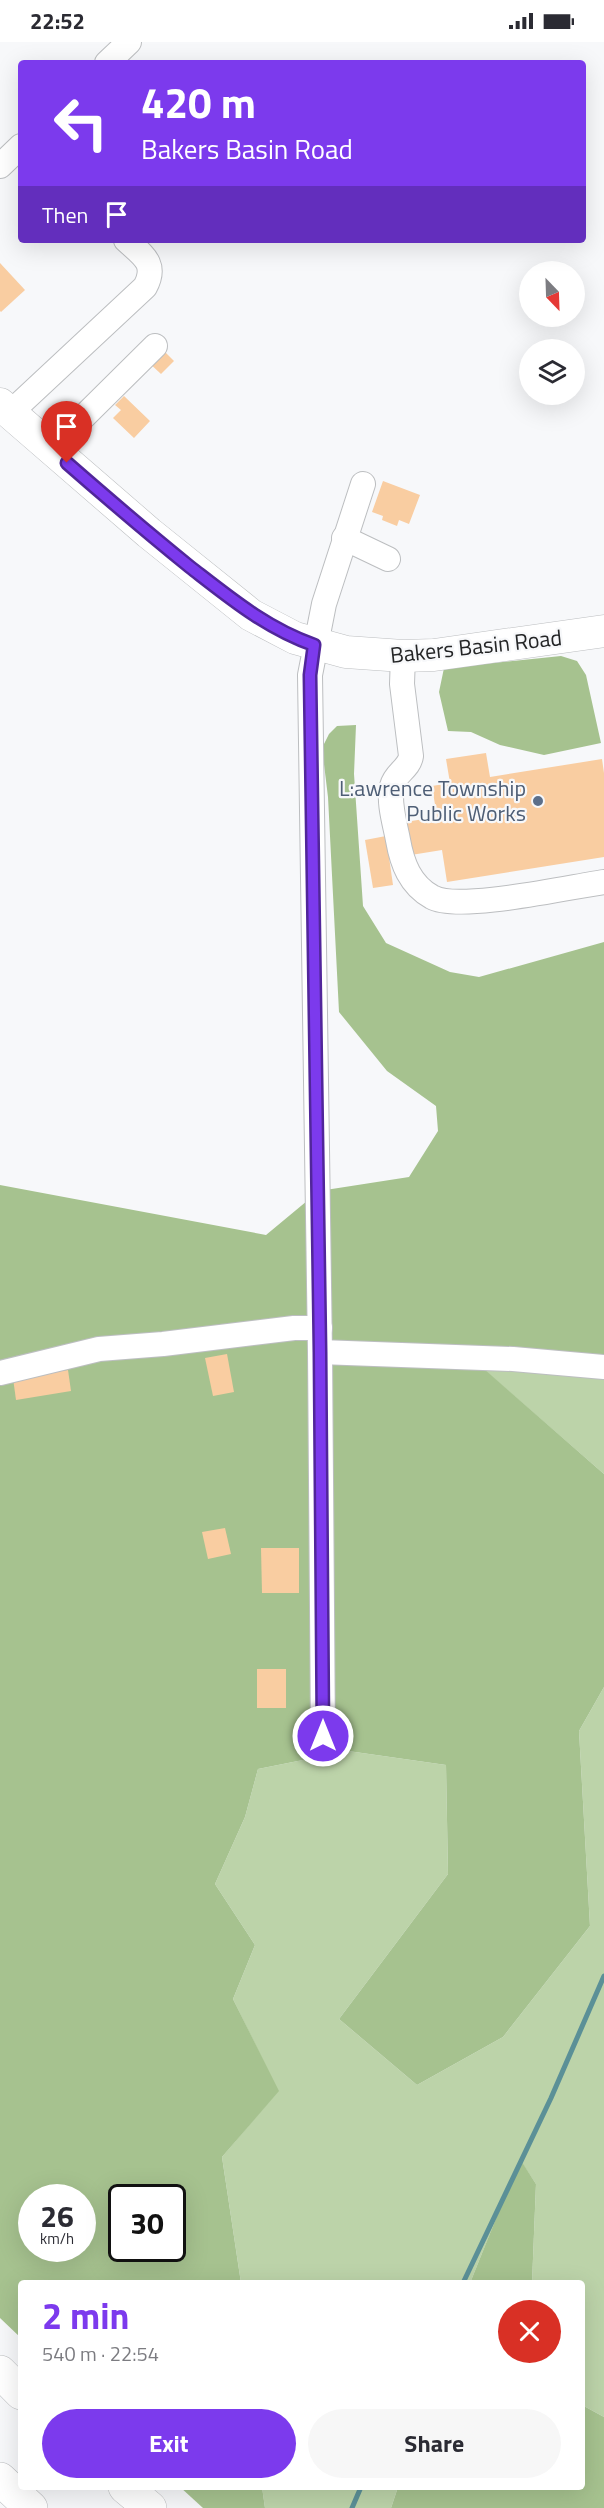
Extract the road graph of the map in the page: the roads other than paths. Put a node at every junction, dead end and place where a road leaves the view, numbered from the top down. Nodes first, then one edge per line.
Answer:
1 (129, 42) edge
2 (110, 60) edge
3 (18, 149) edge
4 (0, 166) edge
5 (129, 243) edge
6 (155, 346) dead end
7 (5, 409) edge
8 (51, 449) junction
9 (363, 484) dead end
10 (344, 538) junction
11 (388, 559) dead end
12 (604, 631) edge
13 (314, 645) junction
14 (403, 657) junction
15 (604, 882) edge
16 (320, 1328) junction
17 (320, 1352) junction
18 (604, 1367) edge
19 (0, 1373) edge
20 (323, 1736) dead end
21 (0, 2372) edge
22 (18, 2390) edge
23 (0, 2479) edge
24 (129, 2490) edge
25 (31, 2508) edge
26 (150, 2508) edge

1 - 2 street
3 - 4 street
5 - 7 street
6 - 8 street
7 - 8 main road, Bakers Basin Road
8 - 13 main road, Bakers Basin Road
9 - 10 street
10 - 11 street
10 - 13 street
12 - 14 main road, Bakers Basin Road
13 - 14 main road, Bakers Basin Road
13 - 16 street
14 - 15 street
16 - 17 street
16 - 19 street
17 - 18 street
17 - 20 street
21 - 22 highway
23 - 25 highway
24 - 26 highway

